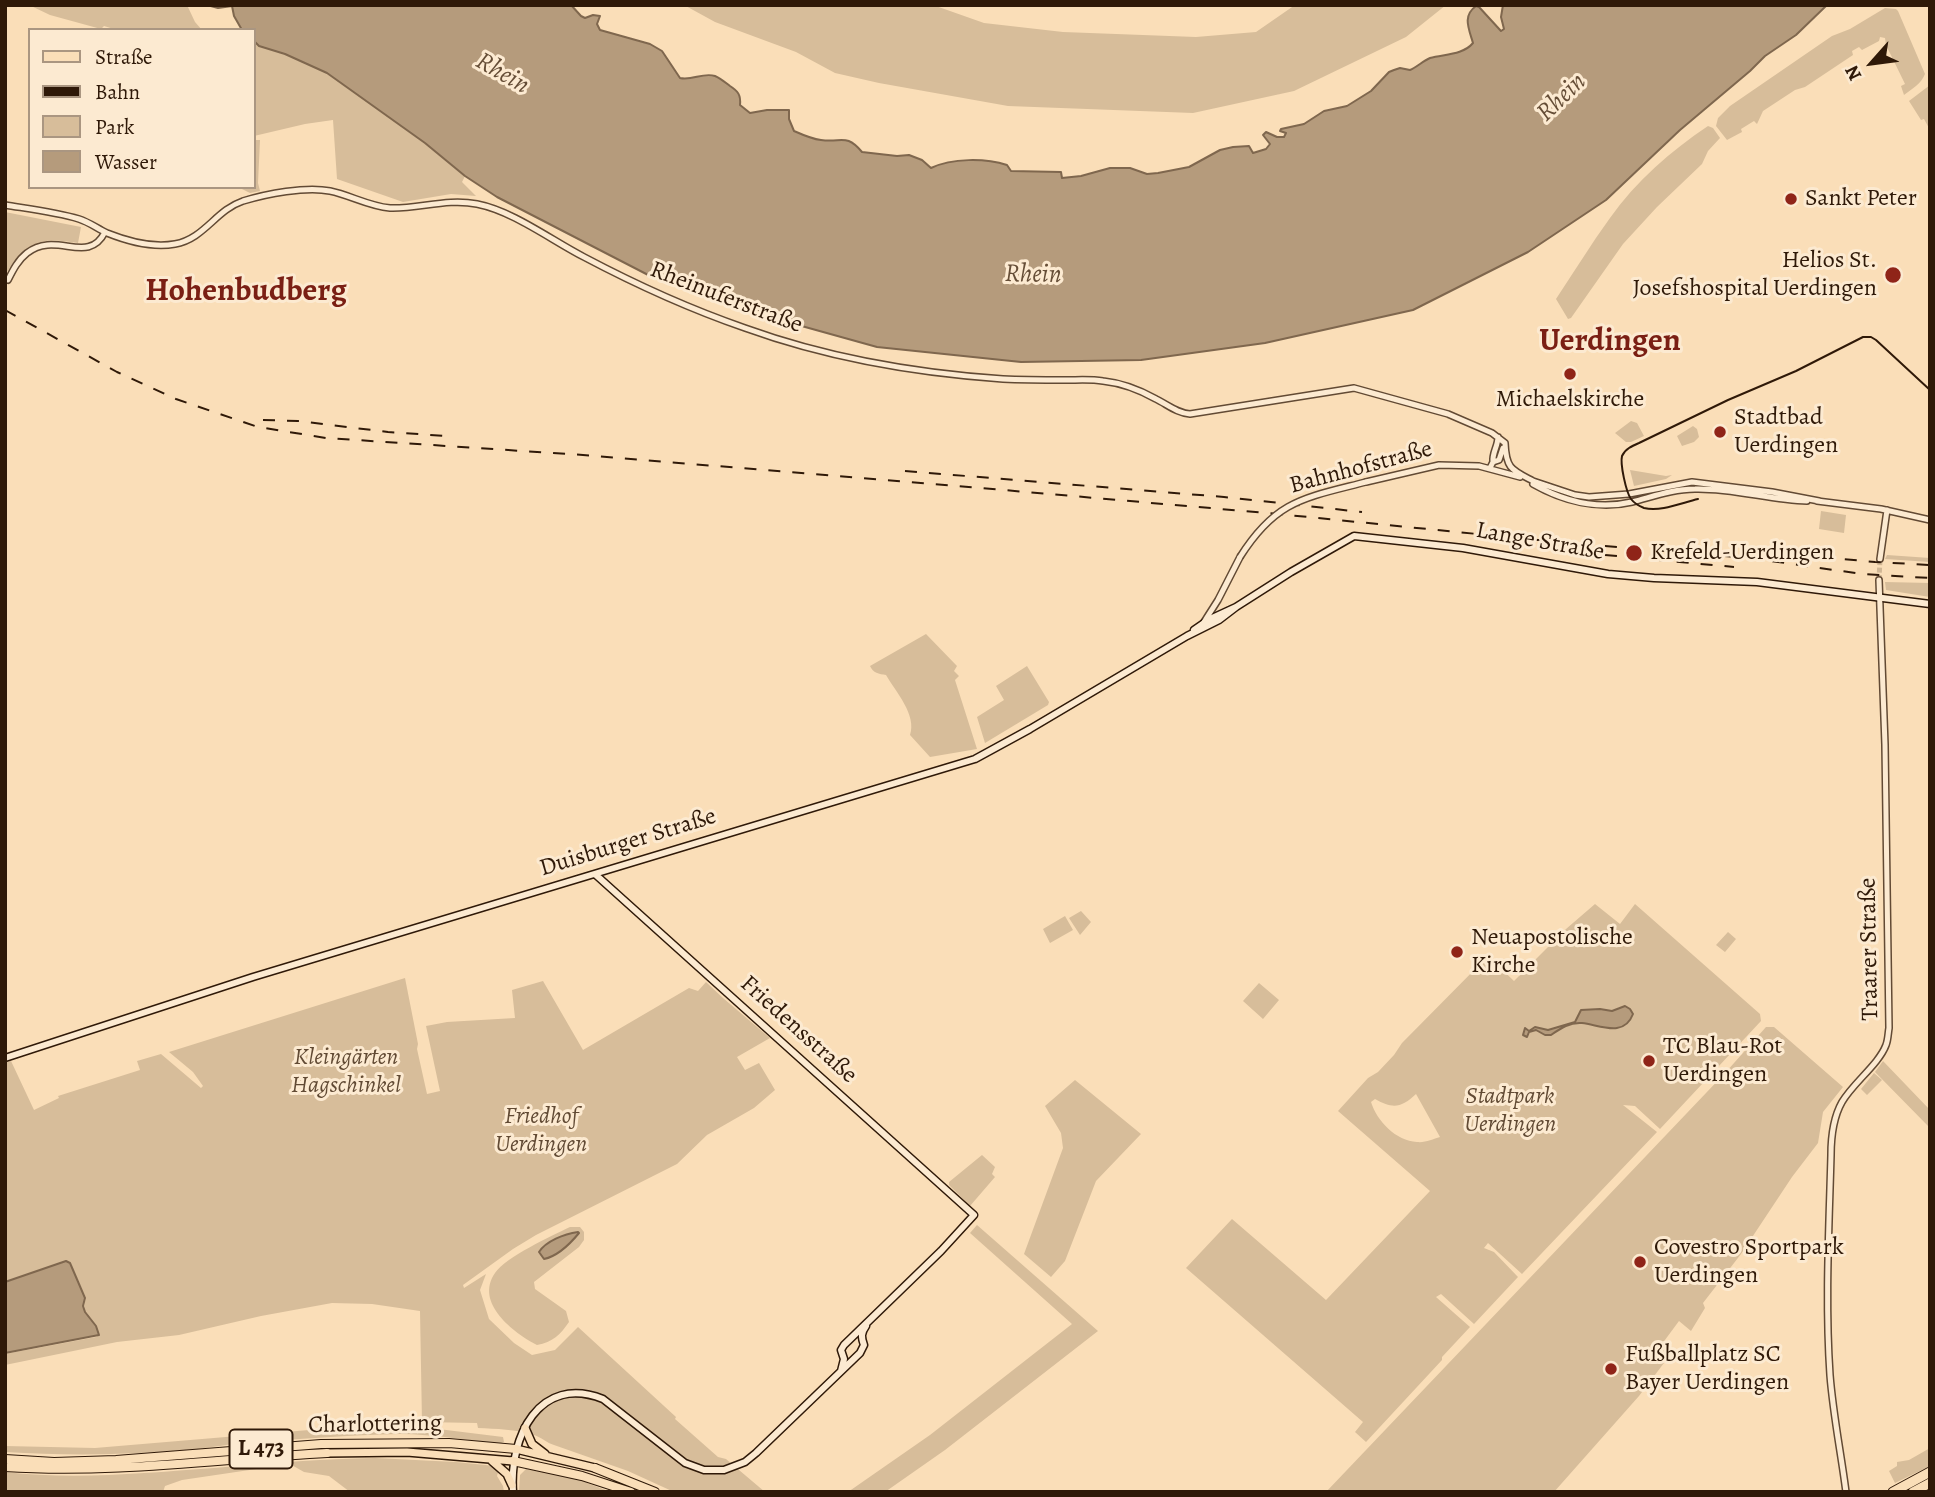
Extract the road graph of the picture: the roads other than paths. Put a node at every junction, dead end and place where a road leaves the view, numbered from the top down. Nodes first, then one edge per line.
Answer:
1 (5, 205) edge
2 (105, 232) junction
3 (8, 280) dead end
4 (1498, 437) junction
5 (1505, 443) junction
6 (1492, 465) junction
7 (1525, 479) junction
8 (1534, 481) junction
9 (1819, 501) junction
10 (1887, 510) junction
11 (1930, 520) edge
12 (1352, 537) joint
13 (1881, 559) tunnel mouth
14 (1880, 580) tunnel mouth
15 (1881, 597) junction
16 (1218, 600) junction
17 (1930, 604) edge
18 (1236, 607) junction
19 (1227, 611) junction
20 (1203, 623) junction
21 (1187, 636) junction
22 (596, 875) junction
23 (5, 1058) edge
24 (866, 1324) junction
25 (852, 1337) junction
26 (864, 1345) junction
27 (844, 1359) junction
28 (852, 1361) junction
29 (841, 1371) junction
30 (525, 1428) junction
31 (516, 1449) junction
32 (327, 1453) joint
33 (549, 1456) junction
34 (5, 1459) edge
35 (488, 1459) junction
36 (513, 1461) junction
37 (5, 1467) edge
38 (594, 1468) joint
39 (1930, 1472) edge
40 (1930, 1483) edge
41 (513, 1488) edge
42 (631, 1492) edge
43 (655, 1492) edge
44 (1846, 1492) edge
45 (1893, 1492) edge
46 (1913, 1492) edge

1 - 2 street, Rheinuferstraße
2 - 3 street
2 - 4 street, Rheinuferstraße
4 - 5 street, Rheinuferstraße
4 - 6 street
5 - 6 street
5 - 8 street
6 - 7 street, Bahnhofstraße
6 - 16 street, Bahnhofstraße, bridge
7 - 8 street, Bahnhofstraße
7 - 9 street, Bahnhofstraße
8 - 9 street, Bahnhofstraße
9 - 10 street, Bahnhofstraße
10 - 11 street, Bahnhofstraße
10 - 13 street
12 - 15 main road, Lange Straße
12 - 18 main road, Duisburger Straße
14 - 15 street, Traarer Straße
15 - 17 main road, Lange Straße
15 - 44 street, Traarer Straße
16 - 19 street
16 - 20 street, Bahnhofstraße
18 - 19 main road, Duisburger Straße
18 - 21 main road, Duisburger Straße
19 - 20 main road, Duisburger Straße
20 - 21 main road, Bahnhofstraße
21 - 22 main road, Duisburger Straße
22 - 23 main road, Duisburger Straße
22 - 24 main road, Friedensstraße
24 - 25 main road
24 - 26 main road
25 - 26 main road
25 - 27 main road
26 - 28 main road
27 - 28 main road
27 - 29 main road
28 - 29 main road
29 - 30 main road
30 - 31 main road
30 - 33 main road
31 - 33 main road, Charlottering / L 473
31 - 34 highway, Charlottering / L 473
31 - 36 main road
32 - 35 main road, Charlottering / L 473
32 - 37 highway, Charlottering / L 473
33 - 38 main road, Charlottering / L 473
35 - 36 main road, Charlottering / L 473
35 - 41 main road
36 - 41 main road
36 - 42 highway, Charlottering / L 473
38 - 43 highway, Charlottering / L 473
39 - 45 highway
40 - 46 highway

